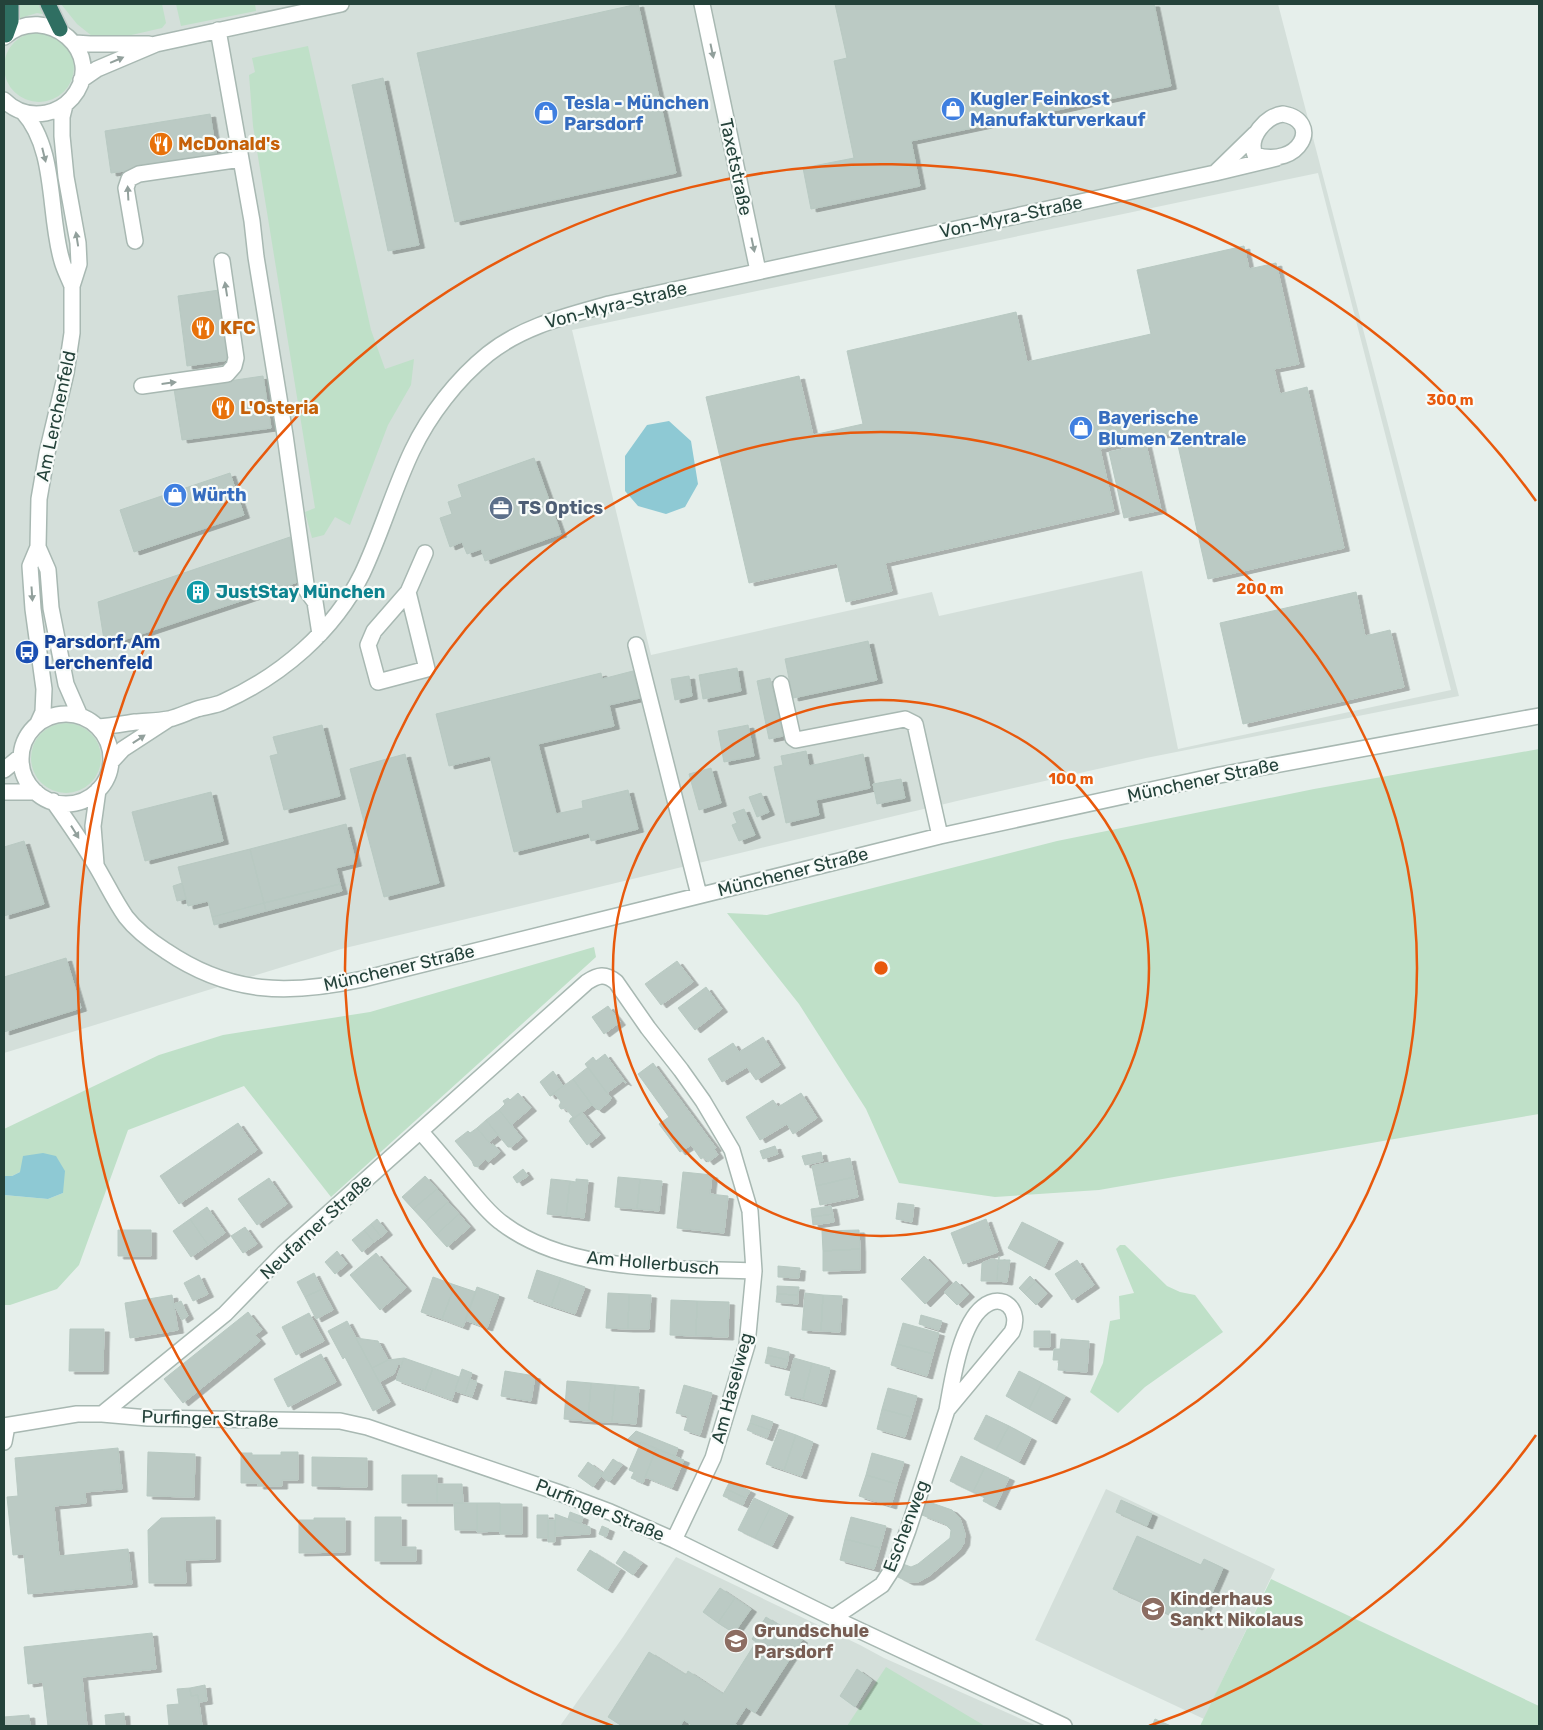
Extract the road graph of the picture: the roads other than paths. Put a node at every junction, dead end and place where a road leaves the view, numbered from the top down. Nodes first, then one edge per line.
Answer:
1 (11, 4) edge
2 (48, 4) edge
3 (341, 4) edge
4 (702, 4) edge
5 (60, 29) junction
6 (218, 30) junction
7 (5, 36) edge
8 (75, 43) junction
9 (156, 44) junction
10 (81, 80) junction
11 (4, 100) edge
12 (65, 105) junction
13 (23, 112) junction
14 (1259, 129) junction
15 (1277, 158) junction
16 (241, 159) junction
17 (1215, 173) junction
18 (135, 241) dead end
19 (222, 261) dead end
20 (758, 271) junction
21 (72, 286) junction
22 (142, 386) dead end
23 (38, 547) junction
24 (425, 553) dead end
25 (408, 592) junction
26 (320, 634) junction
27 (636, 645) dead end
28 (781, 684) dead end
29 (80, 716) junction
30 (1539, 716) edge
31 (170, 718) junction
32 (38, 723) junction
33 (98, 727) junction
34 (21, 756) junction
35 (111, 762) junction
36 (4, 770) edge
37 (98, 790) junction
38 (4, 792) edge
39 (36, 792) junction
40 (52, 802) junction
41 (940, 836) junction
42 (96, 864) junction
43 (699, 895) junction
44 (603, 975) joint
45 (421, 1132) junction
46 (754, 1271) junction
47 (947, 1410) junction
48 (102, 1414) junction
49 (6, 1426) edge
50 (4, 1442) edge
51 (674, 1540) junction
52 (833, 1618) junction
53 (1064, 1726) edge

1 - 7 highway
2 - 5 highway
3 - 6 street
4 -> 20 street, Taxetstraße
5 - 7 street
5 - 8 street
6 - 9 street
6 - 16 street
8 - 9 street
8 - 10 street
10 -> 9 street
10 - 12 street, Am Lerchenfeld
11 - 13 street, Am Lerchenfeld
12 - 13 street, Am Lerchenfeld
21 -> 12 street, Am Lerchenfeld
13 -> 21 street, Am Lerchenfeld
14 - 15 street
14 - 15 street, Von-Myra-Straße
14 - 17 street, Von-Myra-Straße
15 - 17 street, Von-Myra-Straße
18 -> 16 street
16 - 26 street
17 - 20 street, Von-Myra-Straße
22 -> 19 street
20 - 26 street, Von-Myra-Straße
21 - 23 street, Am Lerchenfeld
23 - 29 street, Am Lerchenfeld
23 -> 32 street, Am Lerchenfeld
24 - 25 street
25 - 25 street
26 - 31 street, Von-Myra-Straße
27 - 43 street
28 - 41 street
29 - 32 street
29 - 33 street
30 - 41 street, Münchener Straße
31 - 33 street, Von-Myra-Straße
35 -> 31 street, Von-Myra-Straße
32 - 34 street, Am Lerchenfeld
33 - 35 street
34 - 36 street
34 - 39 street
35 - 37 street
37 - 40 street
37 - 42 street, Münchener Straße
38 - 39 street
39 - 40 street
40 -> 42 street, Münchener Straße
41 - 43 street, Münchener Straße
42 - 43 street, Münchener Straße
44 - 45 street, Neufarner Straße
44 - 46 street, Am Haselweg
45 - 46 street, Am Hollerbusch
45 - 48 street, Neufarner Straße
46 - 51 street, Am Haselweg
47 - 47 street, Eschenweg
47 - 52 street, Eschenweg
48 - 49 street
48 - 51 street, Purfinger Straße
49 - 50 street
51 - 52 street, Purfinger Straße
52 - 53 street, Purfinger Straße

